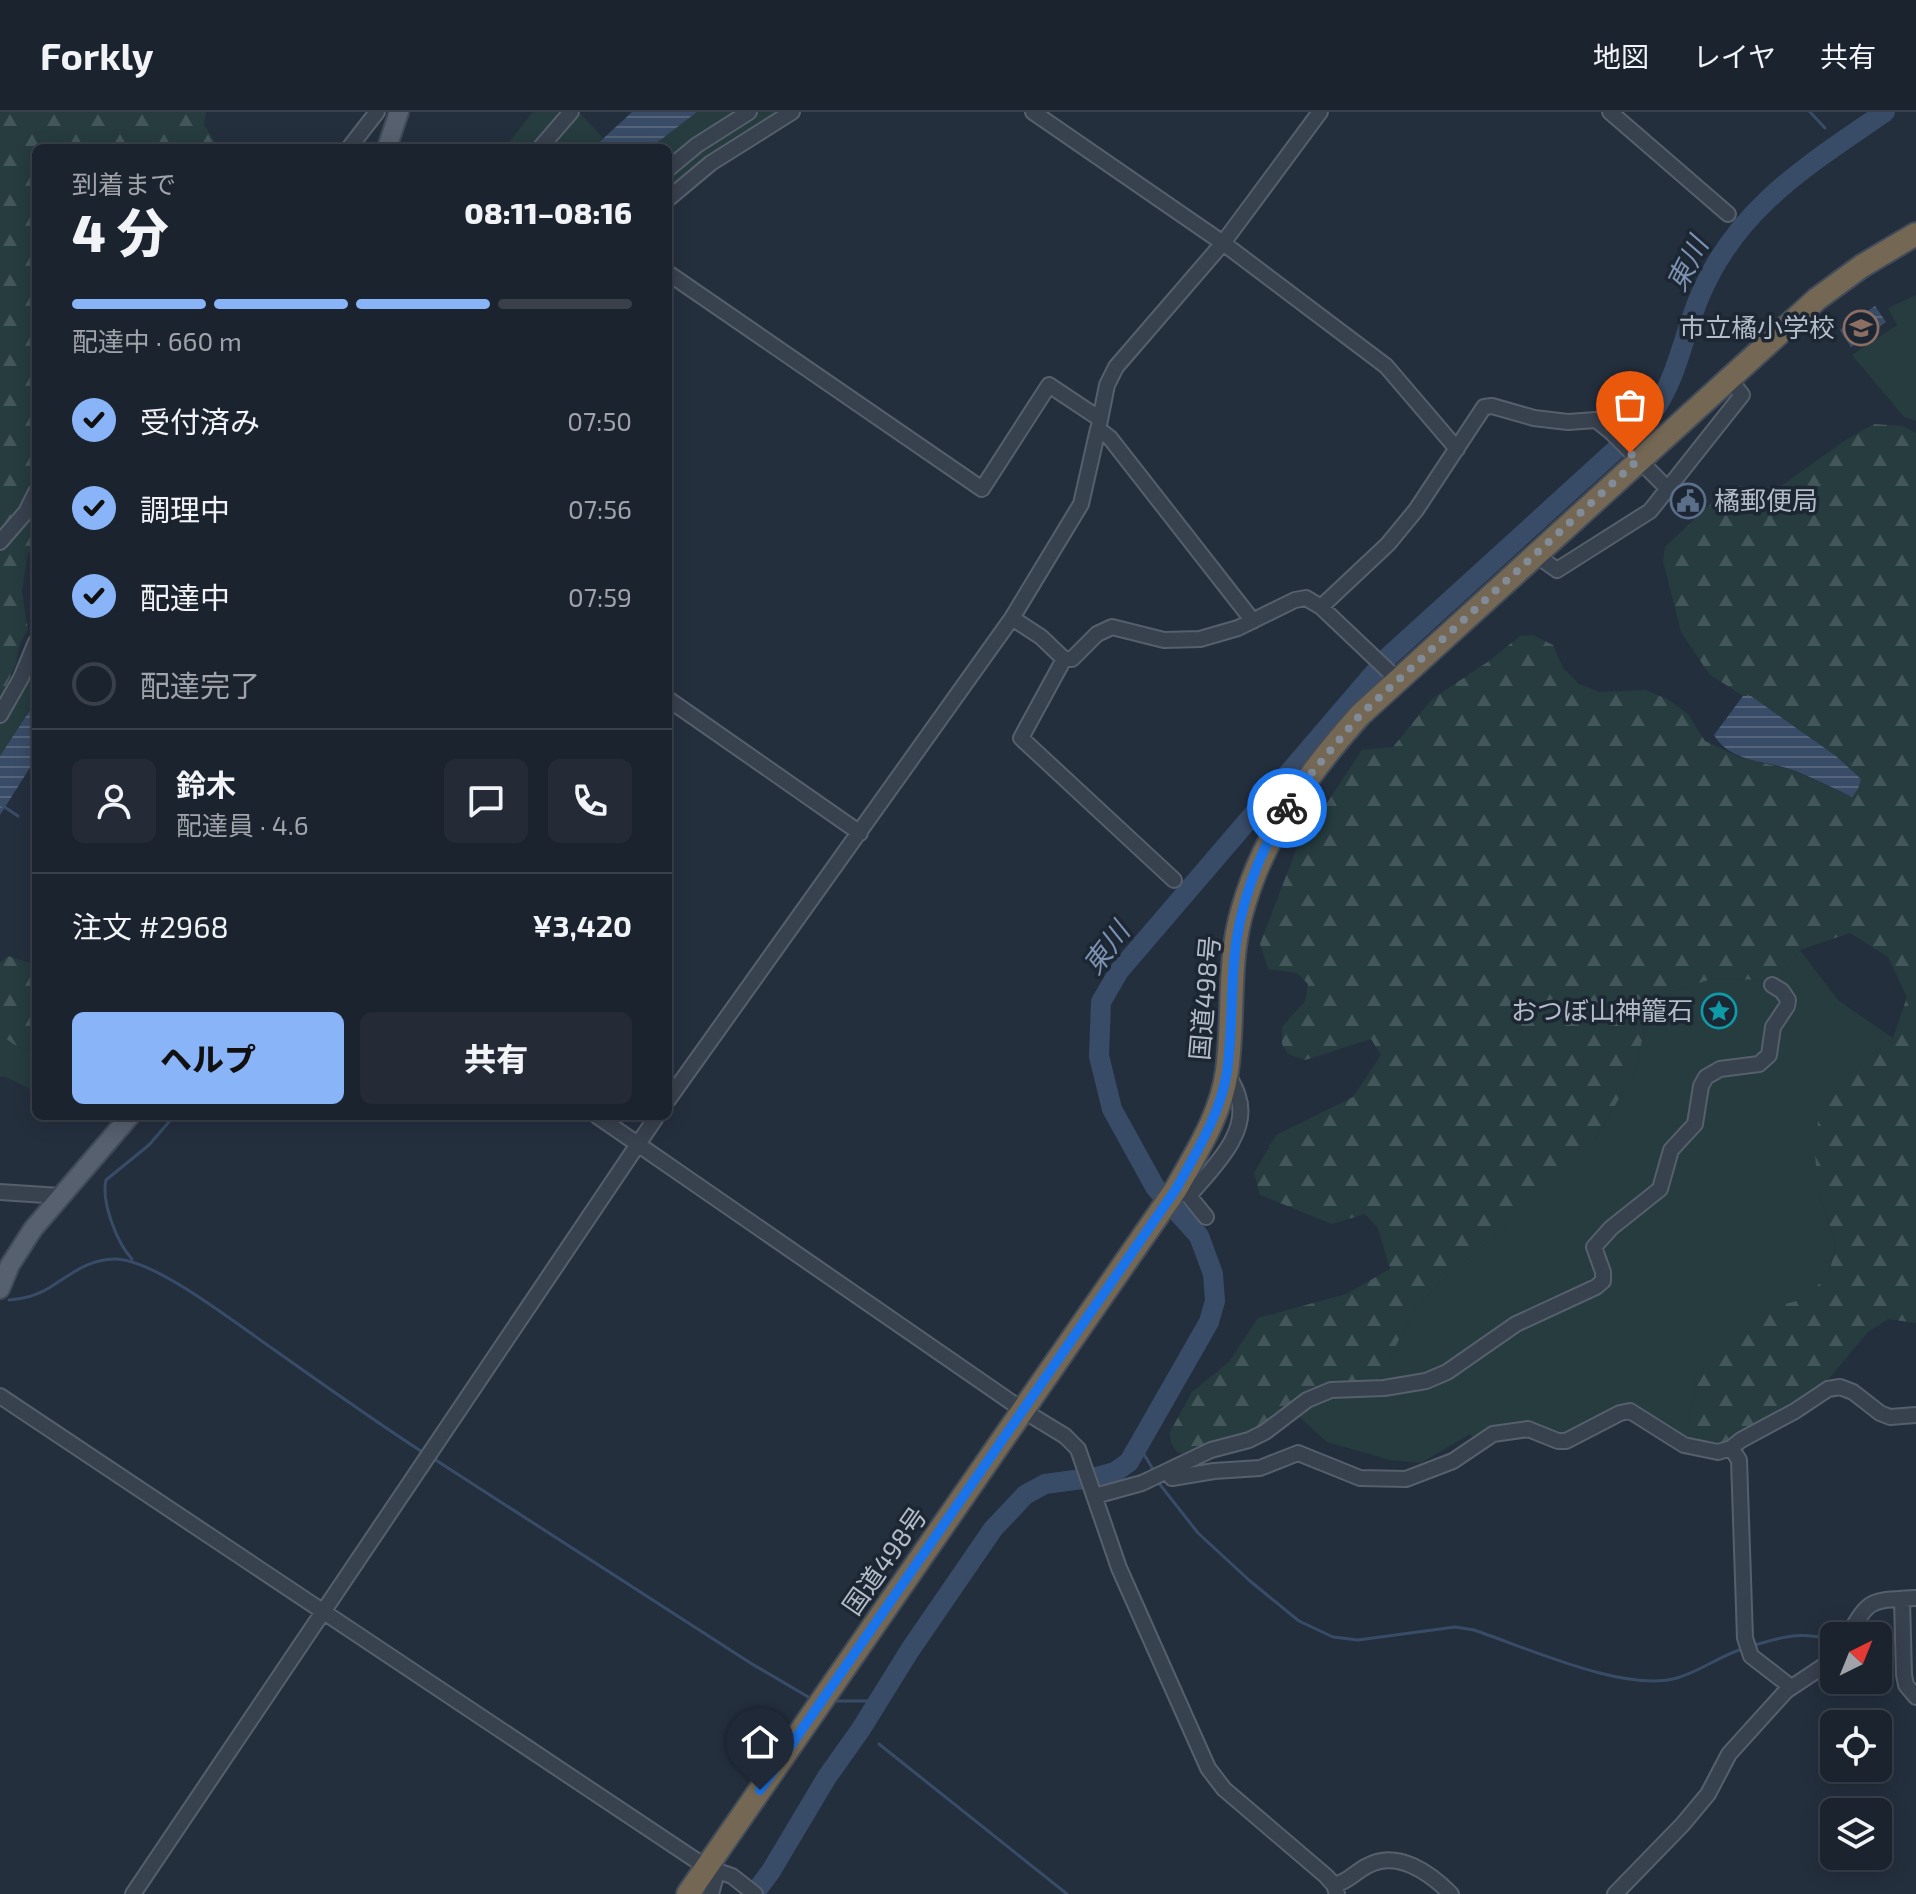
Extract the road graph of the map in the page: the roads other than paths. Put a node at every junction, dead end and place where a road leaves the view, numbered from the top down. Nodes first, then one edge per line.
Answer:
1 (377, 112) edge
2 (399, 112) edge
3 (571, 112) edge
4 (749, 112) edge
5 (792, 112) edge
6 (1033, 112) edge
7 (1320, 112) edge
8 (1610, 112) edge
9 (366, 126) junction
10 (389, 143) edge
11 (352, 144) edge
12 (543, 144) edge
13 (672, 166) edge
14 (672, 196) edge
15 (1728, 214) dead end
16 (1916, 234) edge
17 (1223, 243) junction
18 (672, 276) edge
19 (1729, 378) junction
20 (1099, 424) junction
21 (1457, 449) junction
22 (1634, 456) junction
23 (1669, 490) junction
24 (32, 500) edge
25 (0, 542) edge
26 (1536, 555) junction
27 (1321, 607) junction
28 (1012, 618) junction
29 (1253, 621) junction
30 (32, 652) edge
31 (1064, 659) junction
32 (1394, 677) junction
33 (672, 702) edge
34 (0, 715) edge
35 (860, 833) junction
36 (1174, 880) dead end
37 (1772, 985) dead end
38 (672, 1094) edge
39 (126, 1120) edge
40 (603, 1120) edge
41 (654, 1120) edge
42 (637, 1143) junction
43 (0, 1192) edge
44 (1183, 1192) junction
45 (60, 1196) junction
46 (1206, 1217) dead end
47 (0, 1289) edge
48 (0, 1396) edge
49 (1024, 1411) junction
50 (1916, 1415) edge
51 (1731, 1448) junction
52 (1167, 1472) junction
53 (1094, 1493) junction
54 (1907, 1603) edge
55 (323, 1611) junction
56 (1857, 1622) edge
57 (1820, 1668) edge
58 (1791, 1687) junction
59 (1916, 1697) edge
60 (711, 1870) junction
61 (750, 1890) edge
62 (1335, 1890) edge
63 (133, 1894) edge
64 (688, 1894) edge
65 (711, 1894) edge
66 (1451, 1894) edge
67 (1615, 1894) edge

1 - 9 street
2 - 10 main road
3 - 12 street
4 - 13 street
5 - 14 street
6 - 17 street
7 - 17 street
8 - 15 street
9 - 10 street
9 - 11 street
16 - 19 highway, 国道498号
17 - 20 street
17 - 21 street
18 - 20 street
19 - 22 highway, 国道498号
19 - 23 street
20 - 28 street
20 - 29 street
21 - 22 street
21 - 27 street
22 - 23 street
22 - 26 highway, 国道498号
23 - 26 street
24 - 25 street
26 - 32 highway, 国道498号
27 - 29 street
27 - 32 street
28 - 31 street
28 - 35 street
29 - 31 street
30 - 34 street
31 - 36 street
32 - 44 highway, 国道498号
33 - 35 street
35 - 38 street
37 - 52 street
39 - 45 main road
40 - 42 street
41 - 42 street
42 - 49 street
42 - 55 street
43 - 45 street
44 - 46 street
44 - 49 highway, 国道498号
45 - 47 main road
48 - 55 street
49 - 53 street
49 - 60 highway, 国道498号
50 - 51 street
51 - 52 street
51 - 58 street
52 - 53 street
53 - 62 street
54 - 56 street
54 - 59 street
55 - 60 street
55 - 63 street
57 - 58 street
58 - 67 street
60 - 61 street
60 - 64 highway, 国道498号
60 - 65 street
62 - 66 street

